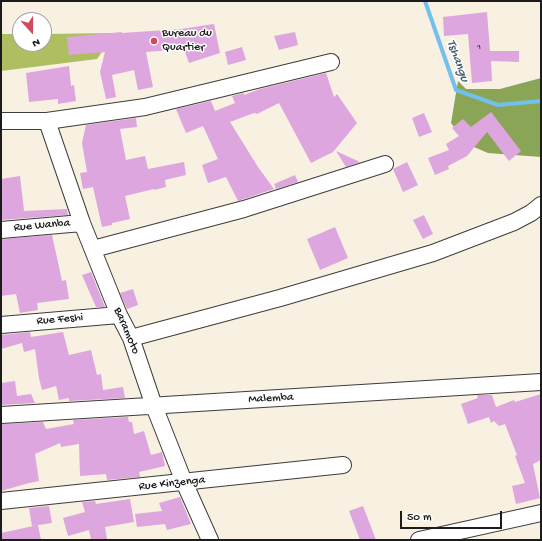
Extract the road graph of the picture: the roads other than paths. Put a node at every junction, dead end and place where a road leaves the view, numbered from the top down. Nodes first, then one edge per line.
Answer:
1 (331, 62) dead end
2 (1, 121) edge
3 (47, 121) junction
4 (385, 164) dead end
5 (541, 205) edge
6 (82, 223) junction
7 (1, 230) edge
8 (93, 249) junction
9 (119, 315) junction
10 (1, 325) edge
11 (130, 338) junction
12 (541, 382) edge
13 (154, 406) junction
14 (1, 415) edge
15 (343, 465) dead end
16 (184, 482) junction
17 (1, 501) edge
18 (541, 513) edge
19 (210, 540) edge
20 (419, 540) edge

1 - 3 street
2 - 3 street
3 - 6 street, Baramoto
4 - 8 street
5 - 11 street
6 - 7 street, Rue Wanba
6 - 8 street, Baramoto
8 - 9 street, Baramoto
9 - 10 street, Rue Feshi
9 - 11 street, Baramoto
11 - 13 street, Baramoto
12 - 13 street, Malemba
13 - 14 street, Malemba
13 - 16 street, Baramoto
15 - 16 street, Rue Kinzenga
16 - 17 street, Rue Kinzenga
16 - 19 street, Baramoto
18 - 20 street

